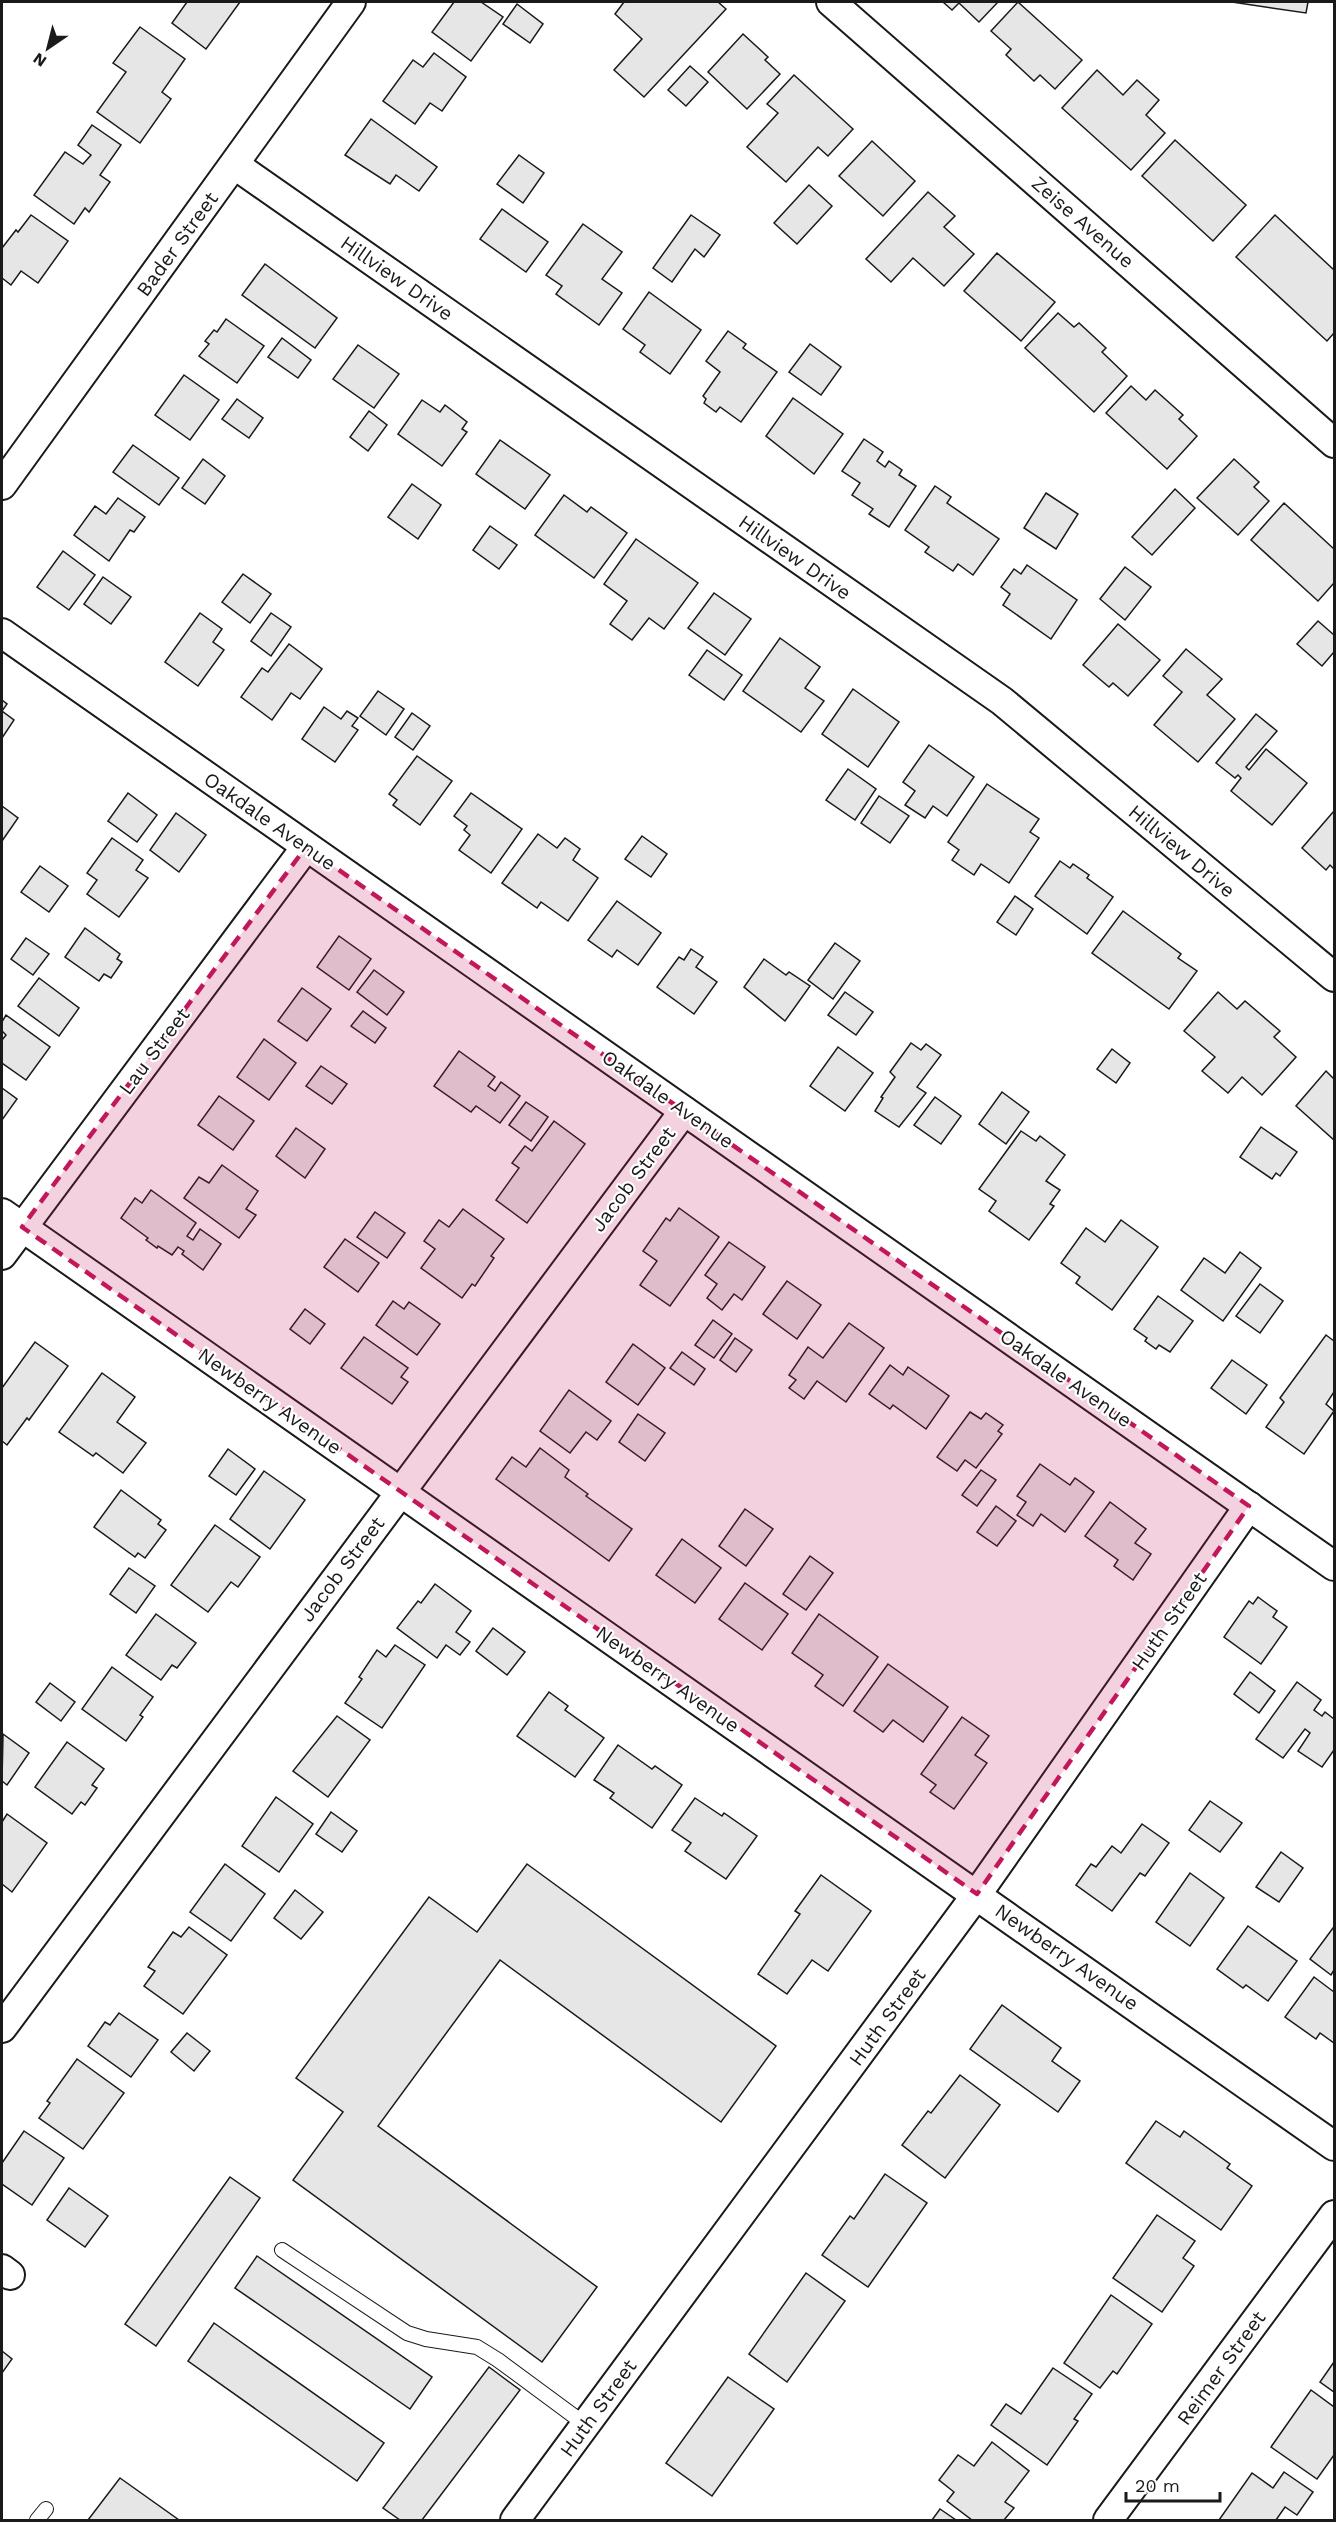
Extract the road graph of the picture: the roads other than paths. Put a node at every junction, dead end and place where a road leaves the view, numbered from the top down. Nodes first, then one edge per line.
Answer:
1 (351, 2) edge
2 (831, 2) edge
3 (235, 165) junction
4 (1334, 442) edge
5 (2, 484) edge
6 (2, 633) edge
7 (306, 847) junction
8 (1335, 977) edge
9 (684, 1111) junction
10 (12, 1220) edge
11 (2, 1255) edge
12 (400, 1492) junction
13 (1249, 1506) junction
14 (1335, 1566) edge
15 (977, 1894) junction
16 (2, 2028) edge
17 (1335, 2146) edge
18 (1335, 2215) edge
19 (282, 2250) dead end
20 (586, 2425) junction
21 (46, 2509) dead end
22 (37, 2520) edge
23 (516, 2520) edge
24 (1108, 2520) edge

1 - 3 street, Bader Street
2 - 4 street, Zeise Avenue
3 - 5 street, Bader Street
3 - 8 street, Hillview Drive
6 - 7 street, Oakdale Avenue
7 - 9 street, Oakdale Avenue
7 - 10 street, Lau Street
9 - 12 street, Jacob Street
9 - 13 street, Oakdale Avenue
10 - 11 street, Lau Street
10 - 12 street, Newberry Avenue
12 - 15 street, Newberry Avenue
12 - 16 street, Jacob Street
13 - 14 street, Oakdale Avenue
13 - 15 street, Huth Street
15 - 17 street, Newberry Avenue
15 - 20 street, Huth Street
18 - 24 street, Reimer Street
19 - 20 lane
20 - 23 street, Huth Street
21 - 22 lane

